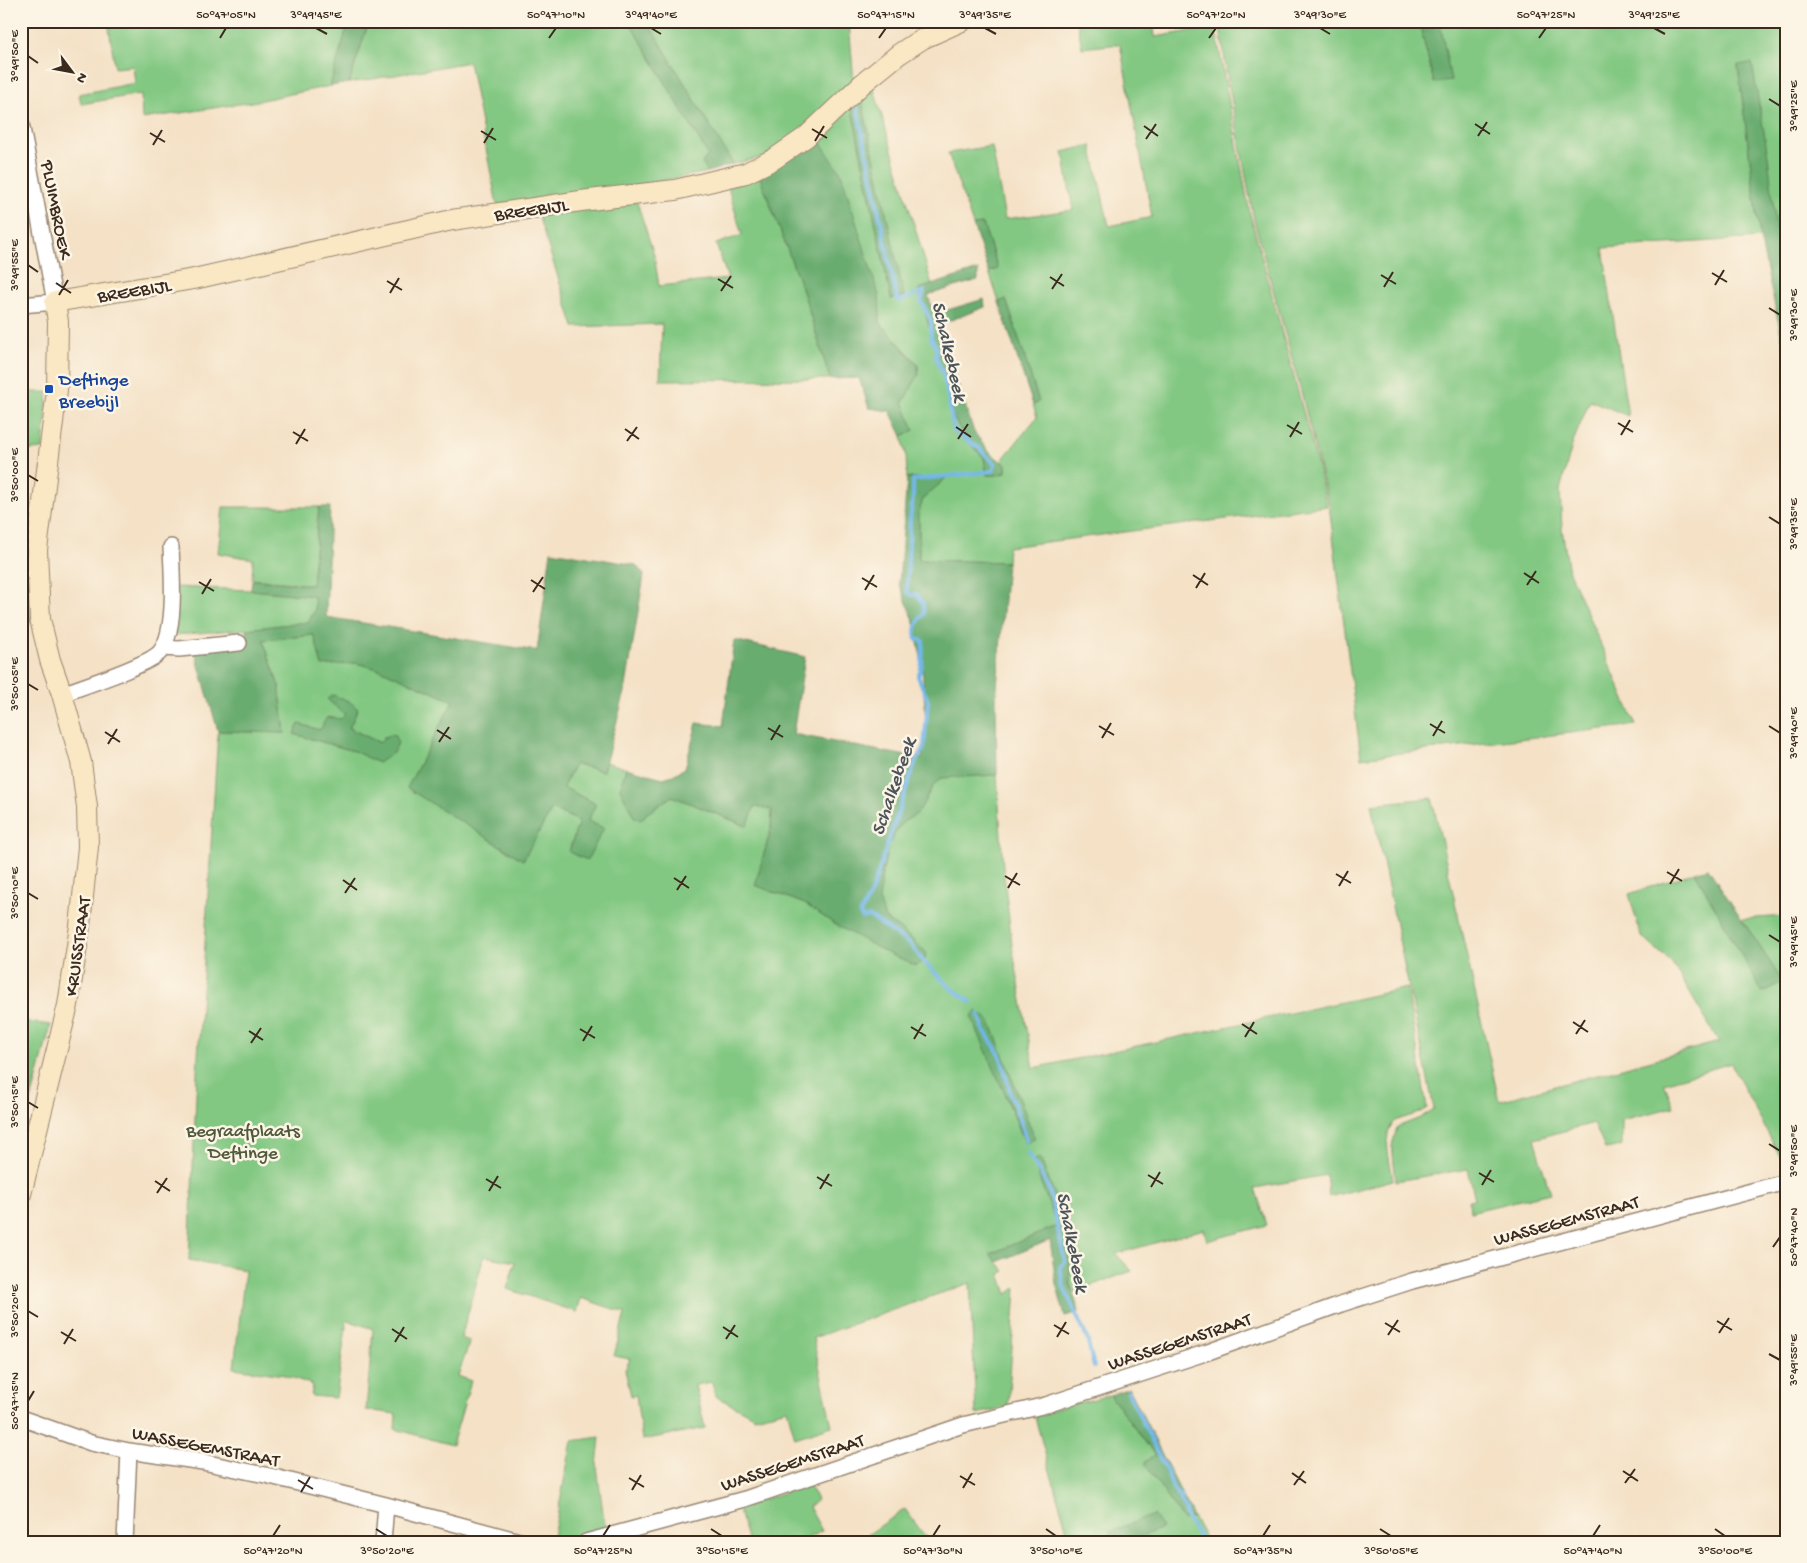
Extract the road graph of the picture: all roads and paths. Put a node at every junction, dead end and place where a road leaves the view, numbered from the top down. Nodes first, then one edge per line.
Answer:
1 (962, 21) edge
2 (21, 123) edge
3 (55, 302) junction
4 (21, 305) edge
5 (171, 547) dead end
6 (239, 643) dead end
7 (163, 648) junction
8 (62, 694) junction
9 (1786, 1182) edge
10 (21, 1194) edge
11 (21, 1418) edge
12 (130, 1451) junction
13 (386, 1505) junction
14 (125, 1542) edge
15 (383, 1542) edge
16 (523, 1542) edge
17 (586, 1542) edge

1 - 3 street, BREEBIJL
2 - 3 street, PLUIMBROEK
3 - 4 street
3 - 8 street, KRUISSTRAAT
5 - 7 street
6 - 7 street
7 - 8 street
8 - 10 street, KRUISSTRAAT
9 - 17 street, WASSEGEMSTRAAT
11 - 12 street, WASSEGEMSTRAAT
12 - 13 street, WASSEGEMSTRAAT
12 - 14 street
13 - 15 street
13 - 16 street, WASSEGEMSTRAAT

